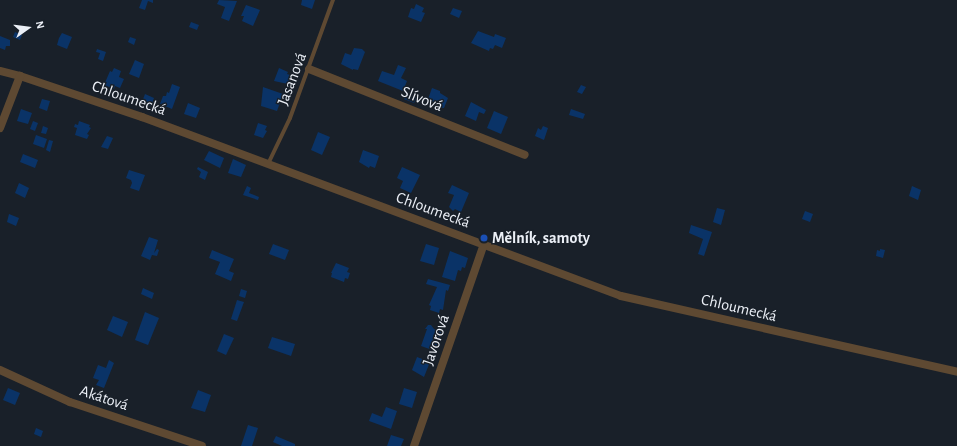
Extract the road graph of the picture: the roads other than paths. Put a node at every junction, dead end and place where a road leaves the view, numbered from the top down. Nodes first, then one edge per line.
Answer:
1 (333, 0) edge
2 (309, 69) junction
3 (0, 71) edge
4 (20, 76) junction
5 (0, 128) edge
6 (525, 155) dead end
7 (268, 164) junction
8 (484, 244) junction
9 (0, 370) edge
10 (957, 372) edge
11 (202, 446) edge
12 (414, 446) edge

1 - 2 lane, Jasanová
2 - 6 street, Slívová
2 - 7 lane, Jasanová
3 - 4 street, Chloumecká
4 - 5 street
4 - 7 street, Chloumecká
7 - 8 street, Chloumecká
8 - 10 street, Chloumecká
8 - 12 street, Javorová
9 - 11 street, Akátová

